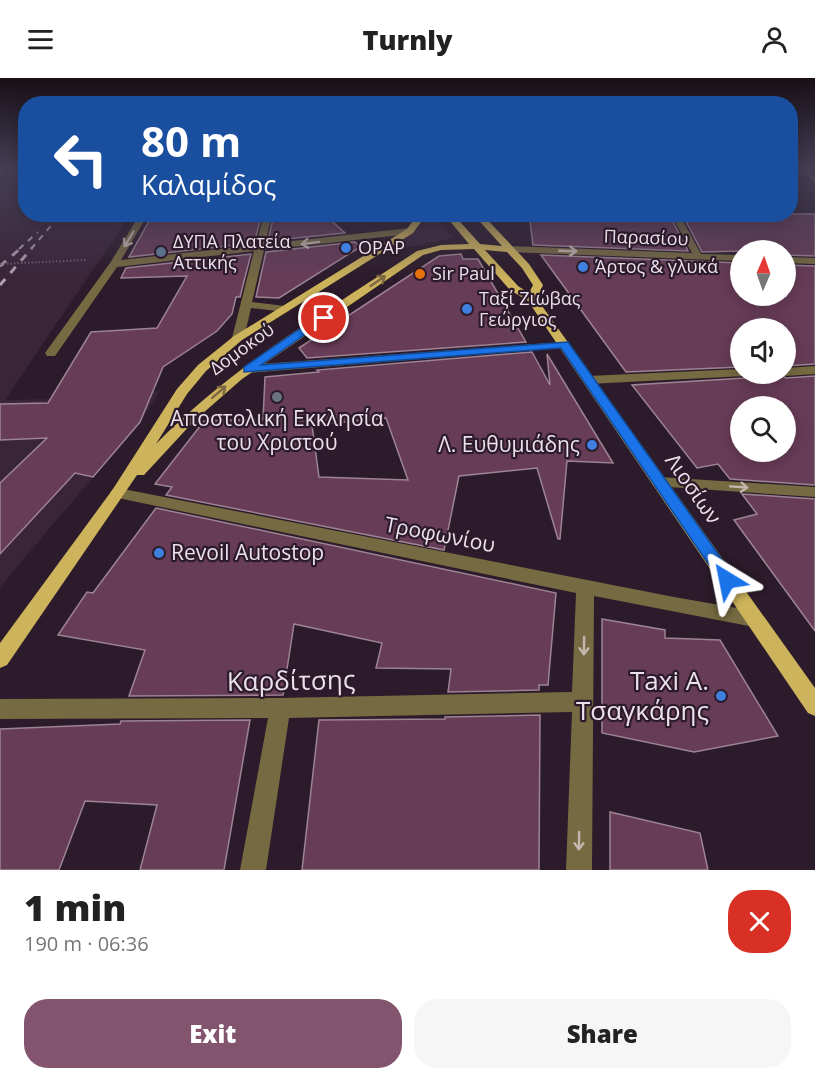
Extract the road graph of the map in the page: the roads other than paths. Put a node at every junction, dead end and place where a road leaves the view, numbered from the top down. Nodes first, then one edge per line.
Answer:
1 (139, 222) edge
2 (265, 222) edge
3 (416, 222) edge
4 (455, 222) edge
5 (484, 222) edge
6 (679, 222) edge
7 (410, 231) junction
8 (478, 247) junction
9 (259, 249) junction
10 (509, 249) junction
11 (698, 256) junction
12 (730, 257) edge
13 (796, 260) edge
14 (815, 261) edge
15 (114, 264) junction
16 (532, 299) junction
17 (246, 304) junction
18 (285, 309) junction
19 (238, 338) junction
20 (564, 345) junction
21 (51, 353) dead end
22 (248, 369) junction
23 (815, 370) edge
24 (796, 371) edge
25 (730, 374) edge
26 (588, 380) junction
27 (659, 482) junction
28 (815, 492) edge
29 (118, 493) junction
30 (585, 587) junction
31 (754, 619) junction
32 (0, 660) edge
33 (583, 702) junction
34 (815, 706) edge
35 (280, 708) junction
36 (0, 710) edge
37 (253, 870) edge
38 (579, 870) edge

1 -> 15 street
2 - 9 street
3 - 7 main road, Δομοκού
4 - 8 main road, Λιοσίων
5 - 10 main road
6 - 11 street
7 -> 9 street
7 - 18 main road, Δομοκού
8 - 10 main road, Παρασίου
8 - 16 main road, Λιοσίων
22 -> 8 main road, Δομοκού
9 - 15 street
9 - 17 street
10 -> 11 street, Παρασίου
10 - 16 main road
11 - 12 street, Παρασίου
13 - 14 street
15 - 21 street
16 - 20 main road, Λιοσίων
17 - 18 street
17 - 19 street
18 - 19 main road, Δομοκού
19 - 29 main road, Δομοκού
20 - 22 street
20 - 26 main road, Λιοσίων
29 -> 22 main road, Δομοκού
23 - 24 street
25 - 26 street
26 - 27 main road, Λιοσίων
27 -> 28 street
27 - 31 main road, Λιοσίων
29 - 30 street, Τροφωνίου
29 - 32 main road, Δομοκού
30 - 31 street, Τροφωνίου
30 -> 33 street
31 - 34 main road, Λιοσίων
33 - 35 street, Καρδίτσης
33 -> 38 street
35 - 36 street, Καρδίτσης
35 - 37 street

